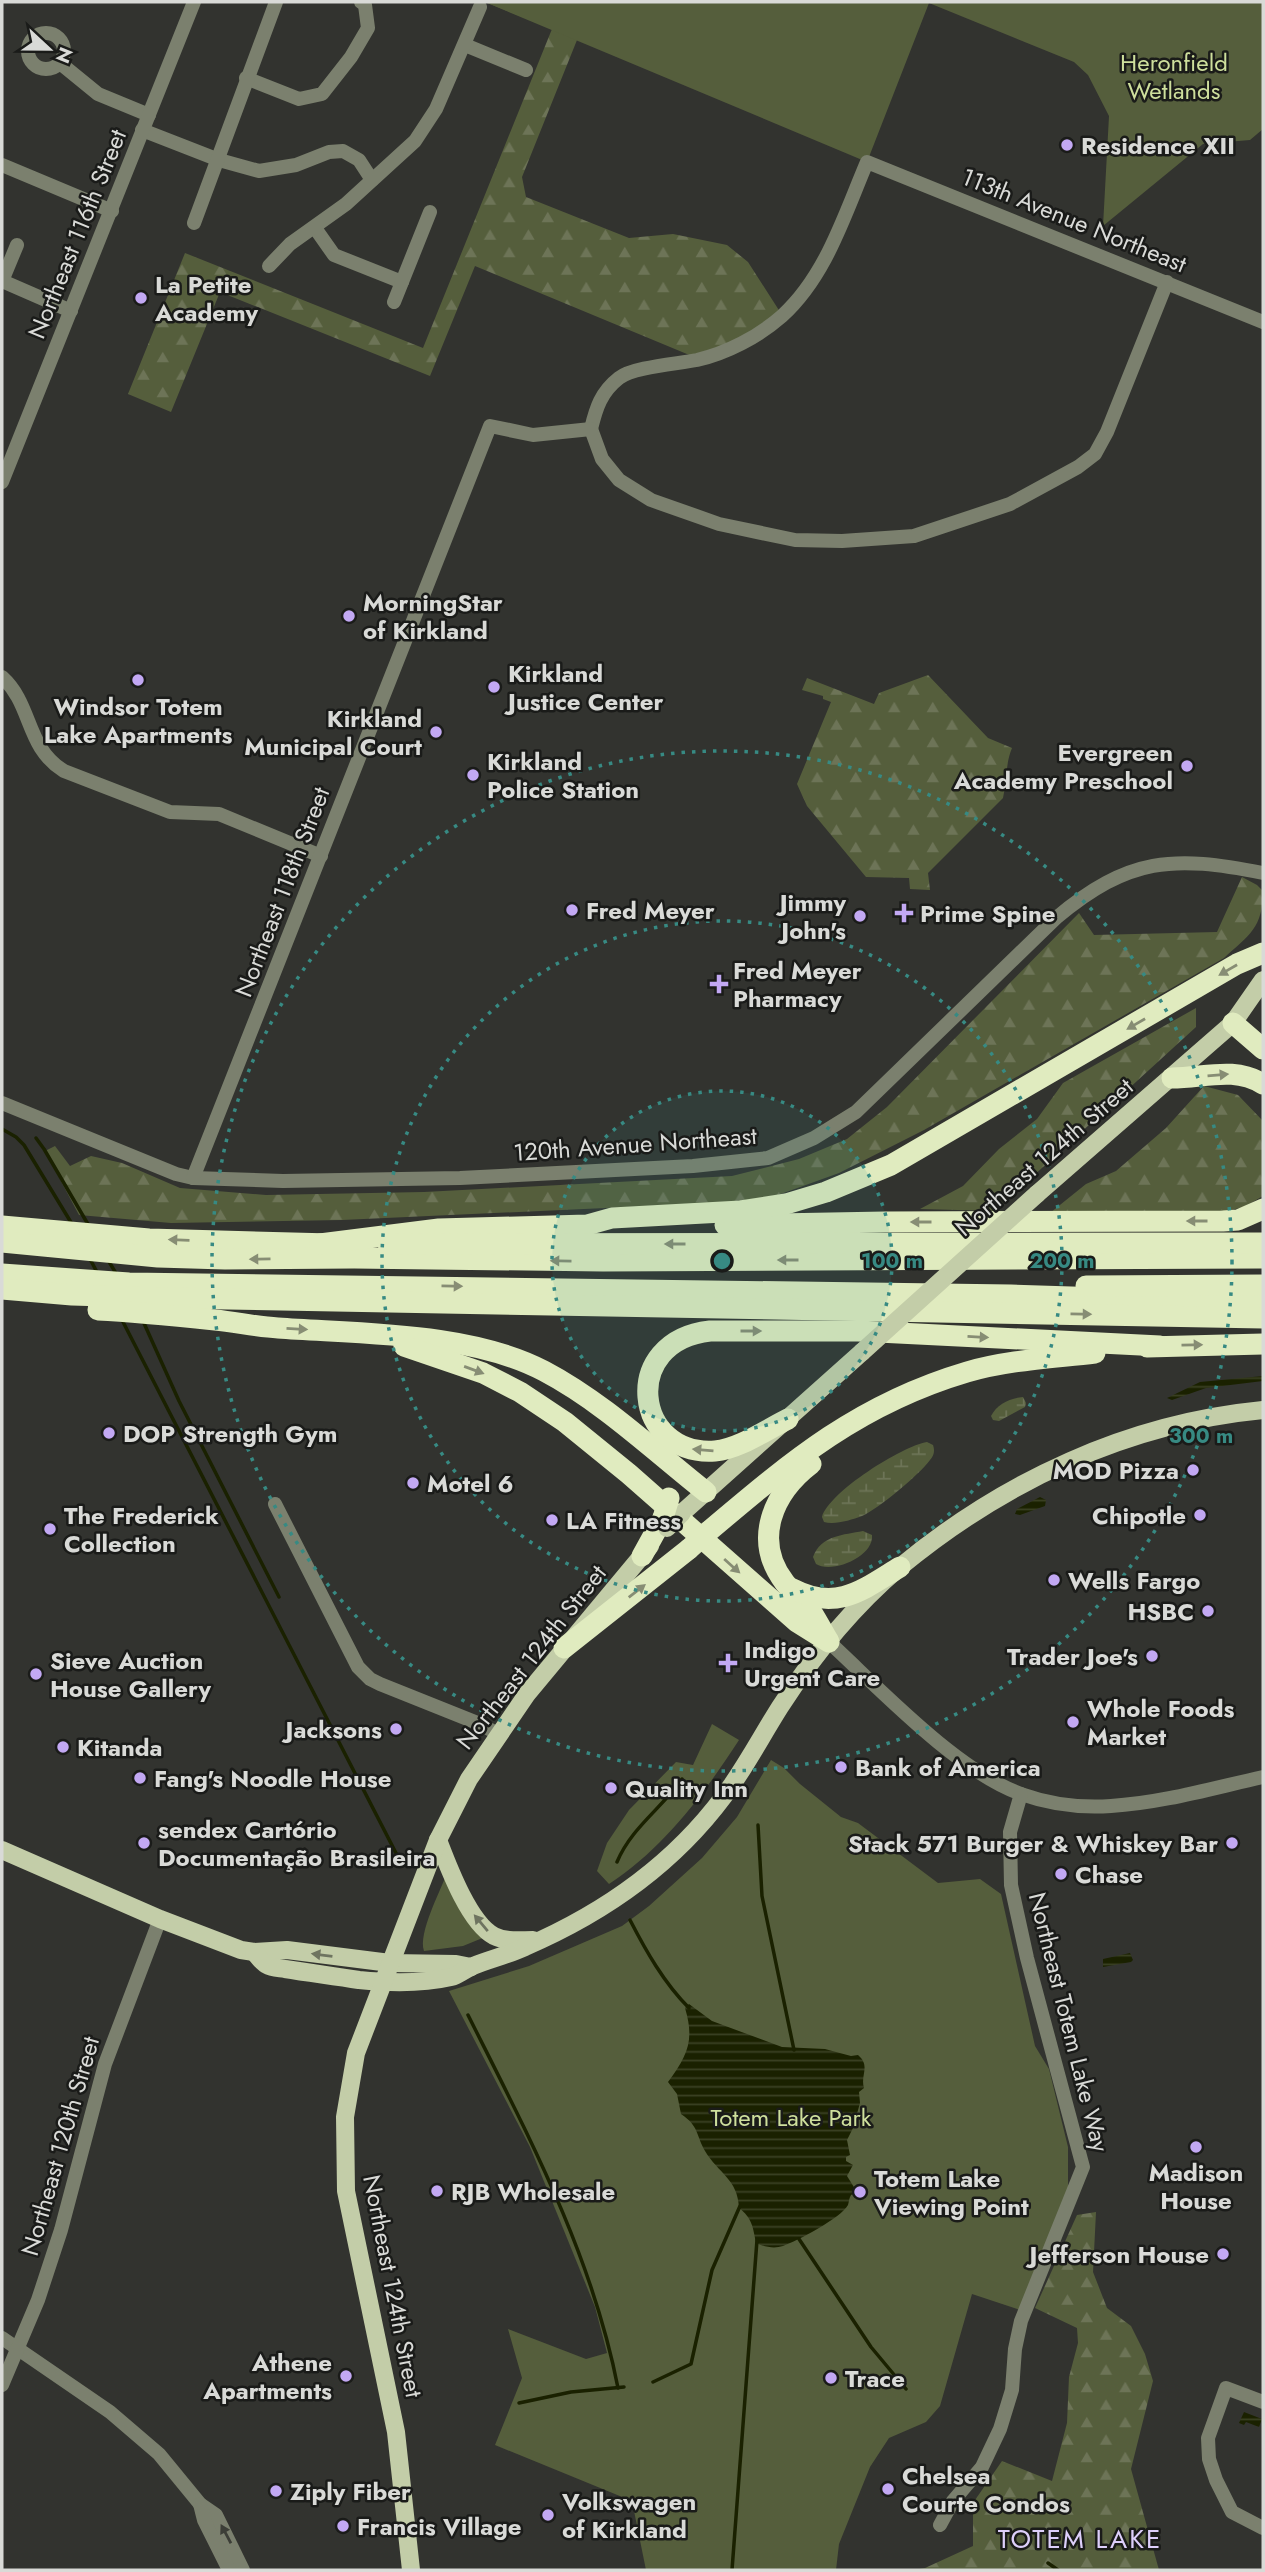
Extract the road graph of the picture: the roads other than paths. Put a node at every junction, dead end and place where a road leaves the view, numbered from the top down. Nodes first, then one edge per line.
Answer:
1 (194, 2) edge
2 (276, 2) edge
3 (361, 2) edge
4 (480, 7) dead end
5 (465, 45) junction
6 (60, 63) dead end
7 (526, 70) dead end
8 (246, 78) junction
9 (149, 116) junction
10 (142, 130) junction
11 (219, 160) junction
12 (2, 165) edge
13 (372, 180) junction
14 (112, 211) junction
15 (430, 212) dead end
16 (194, 223) dead end
17 (315, 228) junction
18 (17, 245) dead end
19 (269, 267) dead end
20 (2, 281) edge
21 (402, 282) junction
22 (1167, 282) junction
23 (394, 302) dead end
24 (71, 311) junction
25 (1263, 322) edge
26 (590, 429) junction
27 (2, 482) edge
28 (2, 677) edge
29 (321, 856) junction
30 (1263, 873) edge
31 (1263, 953) edge
32 (1263, 980) edge
33 (1234, 1023) junction
34 (1263, 1049) edge
35 (1172, 1078) junction
36 (1263, 1084) edge
37 (2, 1102) edge
38 (193, 1178) junction
39 (1263, 1209) edge
40 (587, 1225) junction
41 (2, 1226) edge
42 (29, 1237) junction
43 (2, 1241) edge
44 (1263, 1243) edge
45 (320, 1244) junction
46 (154, 1248) junction
47 (1058, 1257) junction
48 (1263, 1258) edge
49 (2, 1274) edge
50 (1263, 1274) edge
51 (1263, 1285) edge
52 (2, 1289) edge
53 (71, 1294) junction
54 (1011, 1295) junction
55 (171, 1299) junction
56 (1263, 1303) edge
57 (1263, 1318) edge
58 (363, 1333) junction
59 (1263, 1344) edge
60 (1160, 1346) junction
61 (1032, 1360) junction
62 (1263, 1410) edge
63 (788, 1419) junction
64 (646, 1444) junction
65 (706, 1492) junction
66 (275, 1504) dead end
67 (670, 1514) junction
68 (642, 1556) joint
69 (900, 1567) junction
70 (785, 1583) junction
71 (829, 1642) junction
72 (564, 1648) junction
73 (498, 1734) junction
74 (1263, 1777) edge
75 (1021, 1794) junction
76 (438, 1840) junction
77 (2, 1850) edge
78 (160, 1919) junction
79 (543, 1940) junction
80 (254, 1952) junction
81 (390, 1963) junction
82 (471, 1967) junction
83 (383, 1983) junction
84 (2, 2338) edge
85 (18, 2350) junction
86 (2, 2385) edge
87 (1263, 2402) edge
88 (200, 2504) junction
89 (940, 2525) dead end
90 (1263, 2528) edge
91 (229, 2570) edge
92 (243, 2570) edge
93 (411, 2570) edge

1 - 9 street, Northeast 116th Street
2 - 8 street
3 - 8 street
4 - 5 street
5 - 7 street
5 - 13 street
6 - 9 street
8 - 11 street
9 - 10 street, Northeast 116th Street
10 - 11 street
10 - 14 street, Northeast 116th Street
11 - 13 street
11 - 16 street
12 - 14 street
13 - 17 street
14 - 24 street, Northeast 116th Street
15 - 21 street
17 - 19 street
17 - 21 street
18 - 20 street
20 - 24 street
21 - 23 street
22 - 25 street, 113th Avenue Northeast
22 - 26 street, 113th Avenue Northeast
22 - 26 street
24 - 27 street, Northeast 116th Street
26 - 29 street, Northeast 118th Street
28 - 29 street
29 - 38 street, Northeast 118th Street
30 - 38 street, 120th Avenue Northeast
31 -> 40 highway
32 - 33 main road, Northeast 124th Street
33 - 34 highway
33 - 35 main road, Northeast 124th Street
35 -> 36 highway
35 - 63 main road, Northeast 124th Street, bridge
37 - 38 street, 120th Avenue Northeast
39 -> 40 highway
40 - 45 highway
41 - 42 highway
42 - 43 highway
42 - 46 highway
44 -> 45 highway
45 -> 46 highway
47 -> 46 highway
47 - 48 highway
47 - 50 highway
49 - 53 highway
51 - 54 highway
52 - 53 highway
53 - 55 highway
53 - 55 highway
55 -> 54 highway
54 - 56 highway
55 -> 57 highway
55 -> 58 highway
58 - 64 highway
58 -> 71 highway
60 -> 59 highway
60 - 61 highway
63 -> 60 highway
61 - 70 highway
72 -> 61 highway, bridge
62 - 69 main road
63 - 65 main road, Northeast 124th Street
64 - 65 highway
64 - 67 highway
65 - 67 main road, Northeast 124th Street
66 - 73 street
67 - 68 highway
68 - 72 main road, Northeast 124th Street
69 - 70 highway
69 - 71 main road
70 - 71 highway
71 - 75 street
71 - 79 main road
72 - 73 main road, Northeast 124th Street
73 - 76 main road, Northeast 124th Street
74 - 75 street
75 - 89 street, Northeast Totem Lake Way
79 -> 76 main road
76 - 81 main road, Northeast 124th Street
77 - 78 main road
78 - 80 main road
78 - 85 street, Northeast 120th Street
79 - 82 main road
81 -> 80 main road
80 - 83 main road
81 - 82 main road
81 - 83 main road, Northeast 124th Street
82 - 83 main road
83 - 93 main road, Northeast 124th Street
84 - 85 street
85 - 86 street, Northeast 120th Street
85 - 88 street
87 - 90 street
88 - 91 street
92 -> 88 street

